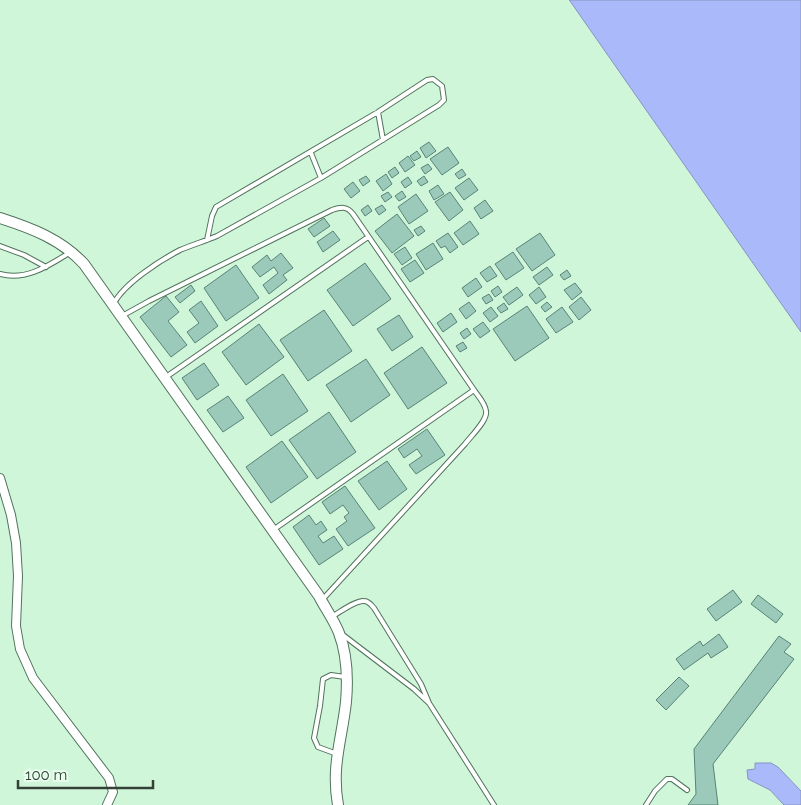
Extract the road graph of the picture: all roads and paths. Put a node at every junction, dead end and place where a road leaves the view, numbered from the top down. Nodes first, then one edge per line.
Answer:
1 (378, 112) junction
2 (384, 140) junction
3 (311, 153) junction
4 (321, 178) junction
5 (0, 218) edge
6 (368, 236) junction
7 (207, 240) junction
8 (0, 246) edge
9 (71, 251) junction
10 (46, 268) junction
11 (0, 274) edge
12 (114, 304) junction
13 (122, 316) junction
14 (165, 378) junction
15 (474, 390) junction
16 (0, 478) edge
17 (272, 530) junction
18 (321, 600) junction
19 (331, 617) junction
20 (339, 633) junction
21 (347, 677) junction
22 (429, 703) junction
23 (337, 754) junction
24 (688, 790) dead end
25 (107, 805) edge
26 (338, 805) edge
27 (494, 805) edge
28 (646, 805) edge

1 - 2 lane
1 - 2 lane
1 - 3 lane
2 - 4 lane
3 - 4 lane
3 - 7 lane
4 - 7 lane
5 - 9 street
6 - 13 lane
6 - 14 lane
6 - 15 lane
7 - 12 lane
8 - 10 lane
9 - 10 lane
9 - 12 street
10 - 11 lane
12 - 13 street
13 - 14 street
14 - 17 street
15 - 17 lane
15 - 18 lane
16 - 25 street
17 - 18 street
18 - 19 street
19 - 20 street
19 - 22 lane
20 - 21 street
20 - 22 lane
21 - 23 street
21 - 23 lane
22 - 27 lane
23 - 26 street
24 - 28 lane

